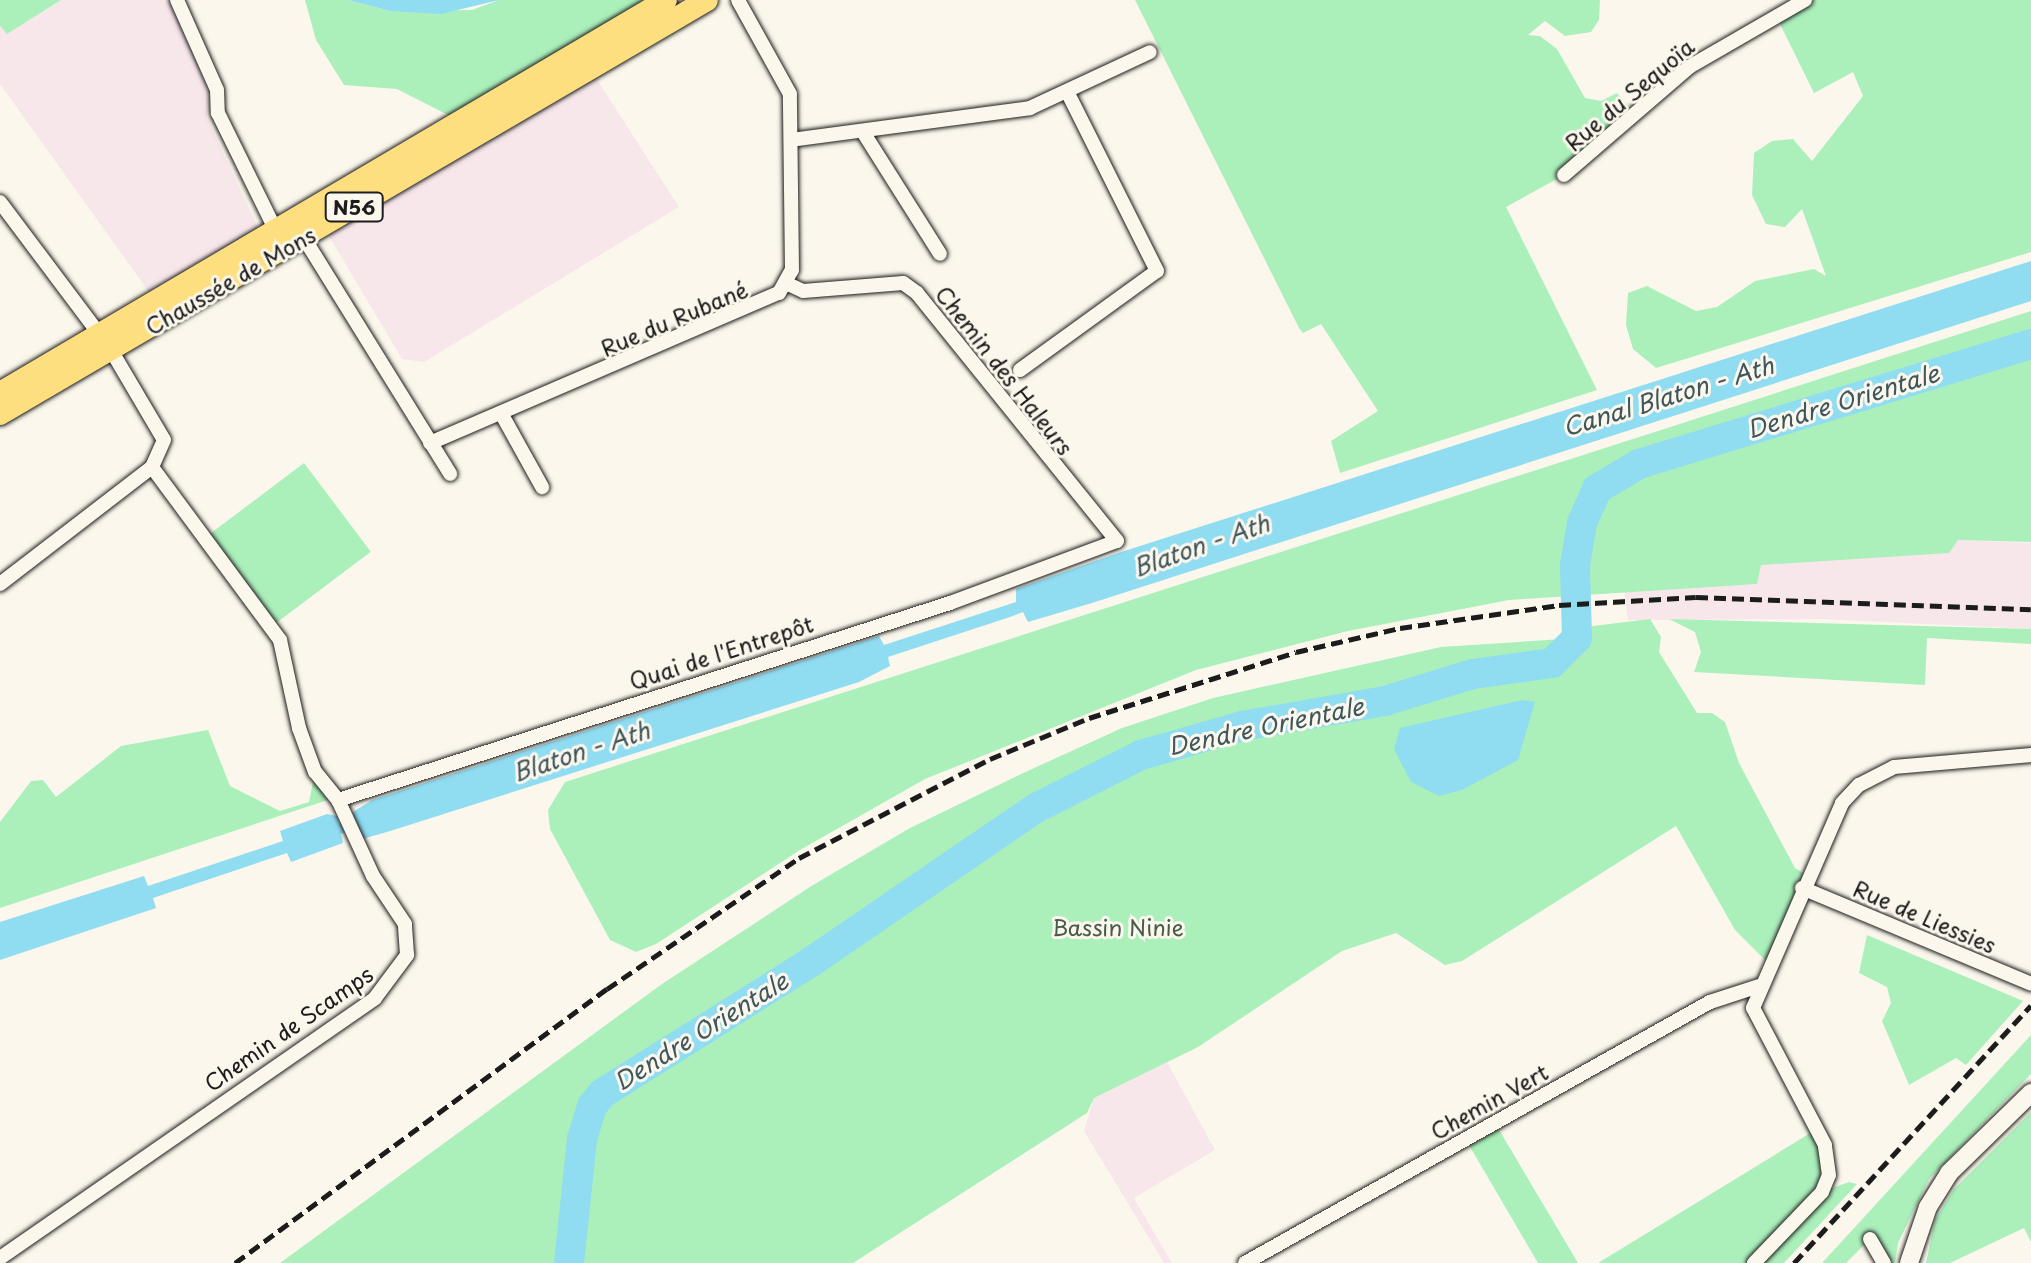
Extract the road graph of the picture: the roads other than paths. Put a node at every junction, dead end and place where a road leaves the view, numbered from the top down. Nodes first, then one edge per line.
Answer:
1 (177, 0) edge
2 (666, 0) edge
3 (707, 0) edge
4 (738, 0) edge
5 (1805, 0) edge
6 (1150, 52) dead end
7 (1067, 91) junction
8 (863, 132) junction
9 (791, 140) junction
10 (1564, 175) dead end
11 (0, 202) edge
12 (289, 233) junction
13 (940, 254) dead end
14 (786, 283) junction
15 (105, 343) junction
16 (1020, 370) dead end
17 (0, 393) edge
18 (501, 413) junction
19 (0, 414) edge
20 (430, 443) junction
21 (152, 467) junction
22 (450, 474) dead end
23 (542, 487) dead end
24 (1117, 541) joint
25 (0, 584) edge
26 (2031, 755) edge
27 (338, 800) junction
28 (1802, 888) junction
29 (2031, 984) edge
30 (1759, 986) junction
31 (2031, 1093) edge
32 (1870, 1239) dead end
33 (0, 1258) edge
34 (1245, 1263) edge
35 (1754, 1263) edge
36 (1884, 1263) edge
37 (1909, 1263) edge

1 - 12 street
2 - 12 main road, Chaussée de Mons / N56
3 - 12 main road, Chaussée de Mons / N56
4 - 9 street
5 - 10 street, Rue du Sequoïa
6 - 7 street
7 - 8 street
7 - 16 street
8 - 9 street
8 - 13 street
9 - 14 street
11 - 15 street
12 - 15 main road, Chaussée de Mons / N56
12 - 20 street
14 - 18 street, Rue du Rubané
14 - 24 street, Chemin des Haleurs
15 - 17 main road, Chaussée de Mons / N56
15 - 19 main road, Chaussée de Mons / N56
15 - 21 street
18 - 20 street, Rue du Rubané
18 - 23 street
20 - 22 street
21 - 25 street
21 - 27 street, Chemin de Scamps
24 - 27 street, Quai de l'Entrepôt
26 - 28 street
27 - 33 street, Chemin de Scamps
28 - 29 street, Rue de Liessies
28 - 30 street
30 - 34 street, Chemin Vert
30 - 35 street
31 - 37 street
32 - 36 street

